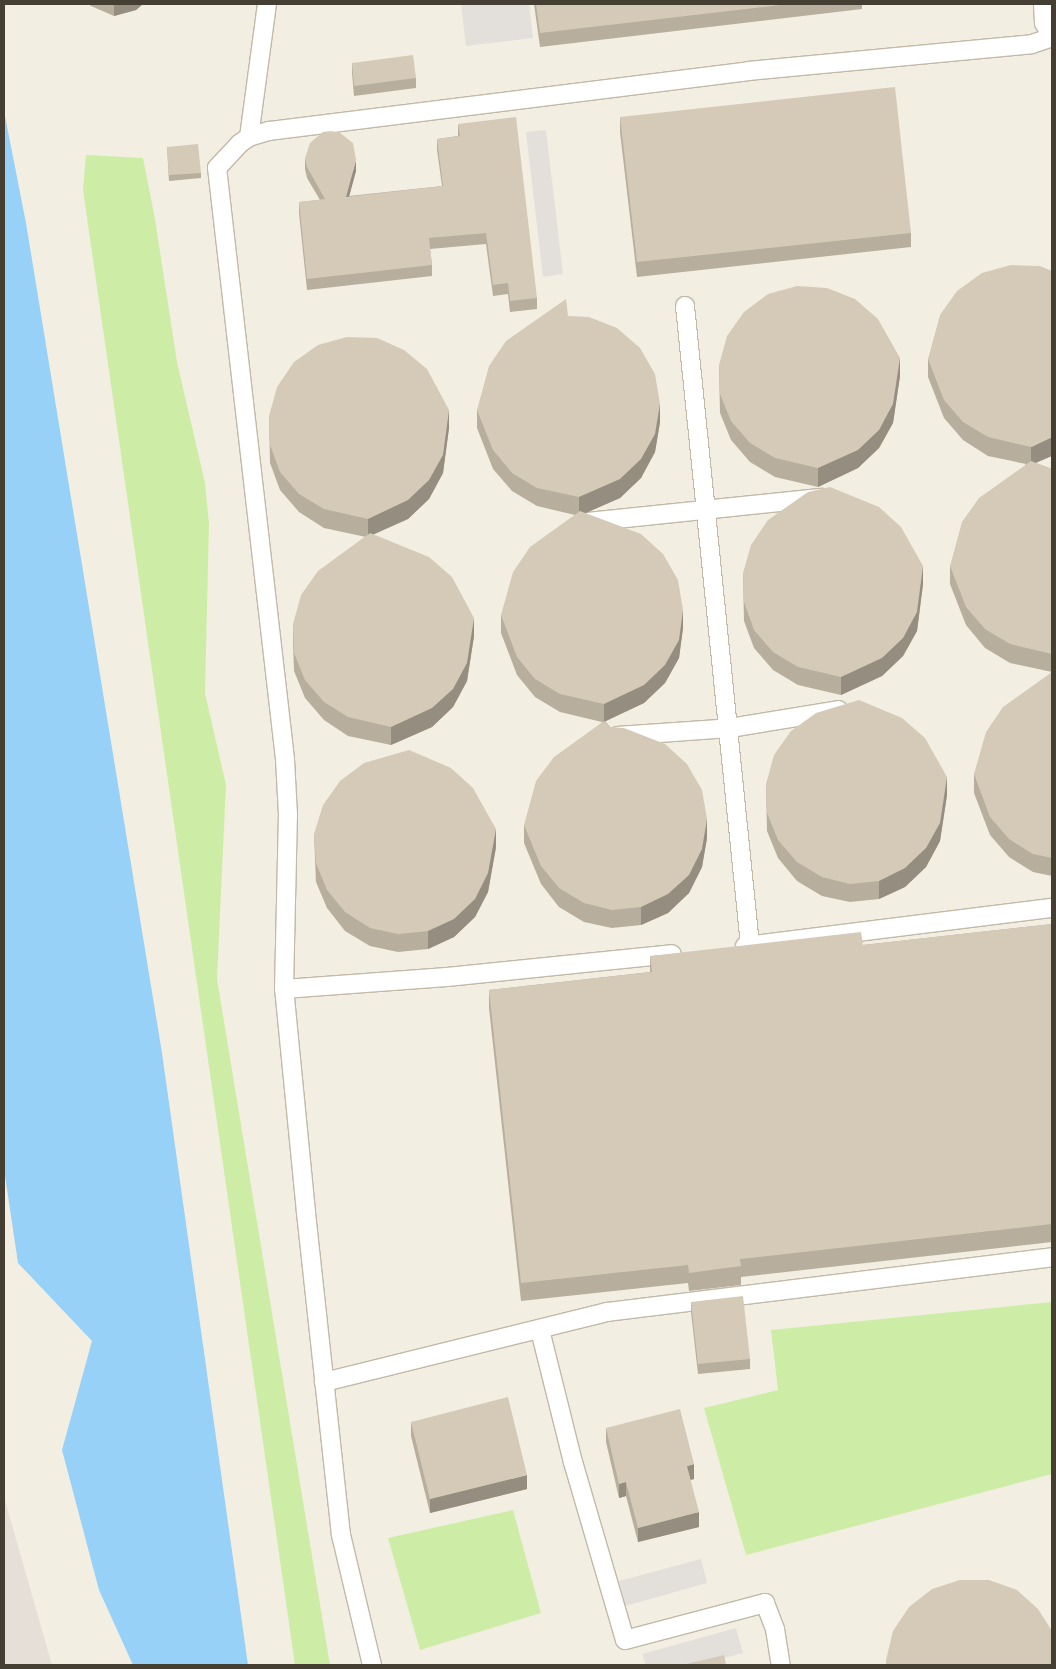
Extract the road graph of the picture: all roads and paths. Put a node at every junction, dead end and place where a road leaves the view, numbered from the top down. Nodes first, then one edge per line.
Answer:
1 (267, 4) edge
2 (1043, 4) edge
3 (1052, 36) edge
4 (249, 137) junction
5 (685, 306) dead end
6 (823, 498) edge
7 (707, 508) junction
8 (587, 522) edge
9 (843, 709) edge
10 (730, 728) junction
11 (614, 736) edge
12 (1052, 908) edge
13 (750, 945) junction
14 (724, 948) edge
15 (685, 953) edge
16 (284, 988) junction
17 (1052, 1257) edge
18 (540, 1330) junction
19 (324, 1382) junction
20 (372, 1665) edge
21 (781, 1665) edge

1 - 4 lane
2 - 3 lane
3 - 4 lane
4 - 16 lane
5 - 7 lane
6 - 7 lane
7 - 8 lane
7 - 10 lane
9 - 10 lane
10 - 11 lane
10 - 13 lane
12 - 13 lane
13 - 14 lane
15 - 16 lane
16 - 19 lane
17 - 18 lane
18 - 19 lane
18 - 21 lane
19 - 20 lane

